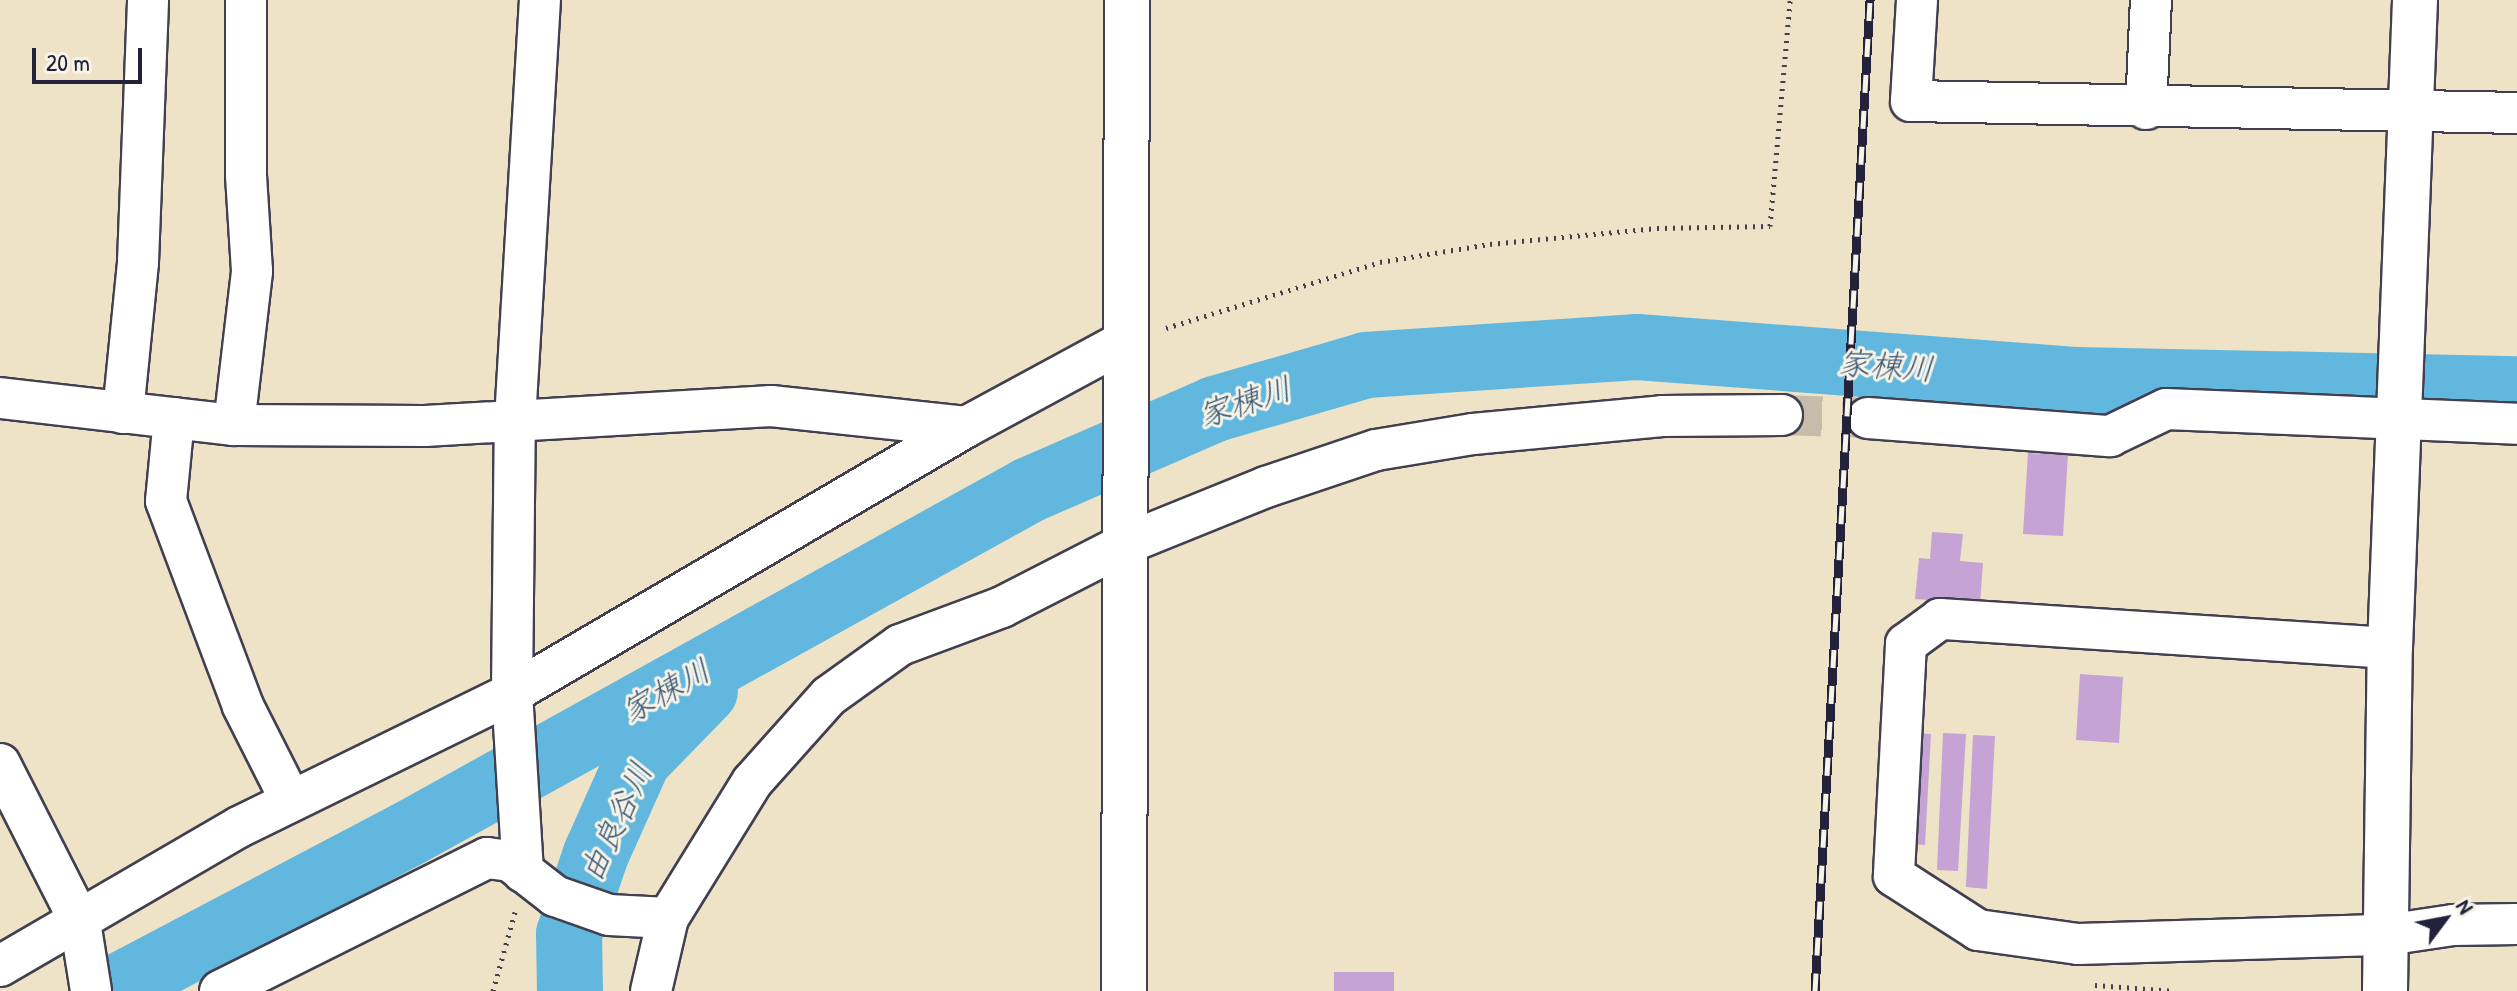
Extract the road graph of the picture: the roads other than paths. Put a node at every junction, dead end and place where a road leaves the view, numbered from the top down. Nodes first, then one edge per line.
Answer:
1 (148, 0) edge
2 (246, 0) edge
3 (540, 0) edge
4 (1127, 0) edge
5 (1917, 0) edge
6 (2151, 0) edge
7 (2415, 0) edge
8 (2146, 109) junction
9 (2412, 110) junction
10 (2517, 113) edge
11 (1127, 353) junction
12 (0, 398) edge
13 (2400, 412) junction
14 (123, 413) junction
15 (1782, 415) tunnel mouth
16 (174, 418) junction
17 (1868, 418) tunnel mouth
18 (515, 420) junction
19 (2517, 424) edge
20 (234, 425) junction
21 (966, 427) junction
22 (1125, 535) junction
23 (2390, 648) junction
24 (513, 702) junction
25 (0, 764) edge
26 (291, 801) junction
27 (521, 853) junction
28 (653, 918) junction
29 (2517, 924) edge
30 (82, 930) junction
31 (2386, 935) junction
32 (0, 966) edge
33 (91, 991) edge
34 (220, 991) edge
35 (651, 991) edge
36 (1124, 991) edge
37 (2385, 991) edge

1 - 14 street
2 - 20 street
3 - 18 street
4 - 11 street
5 - 8 street
6 - 8 street
7 - 9 street
8 - 9 street
9 - 10 street
9 - 13 street
11 - 21 street
11 - 22 street
12 - 14 street
13 - 17 street
13 - 19 street
13 - 23 street
14 - 16 street
15 - 22 street
16 - 20 street
16 - 26 street
18 - 20 street
18 - 21 street
18 - 24 street
21 - 24 street
22 - 28 street
22 - 36 street
23 - 31 street
23 - 31 street
24 - 26 street
24 - 27 street
25 - 30 street
26 - 30 street
27 - 28 street
27 - 34 street
28 - 35 street
29 - 31 street
30 - 32 street
30 - 33 street
31 - 37 street

